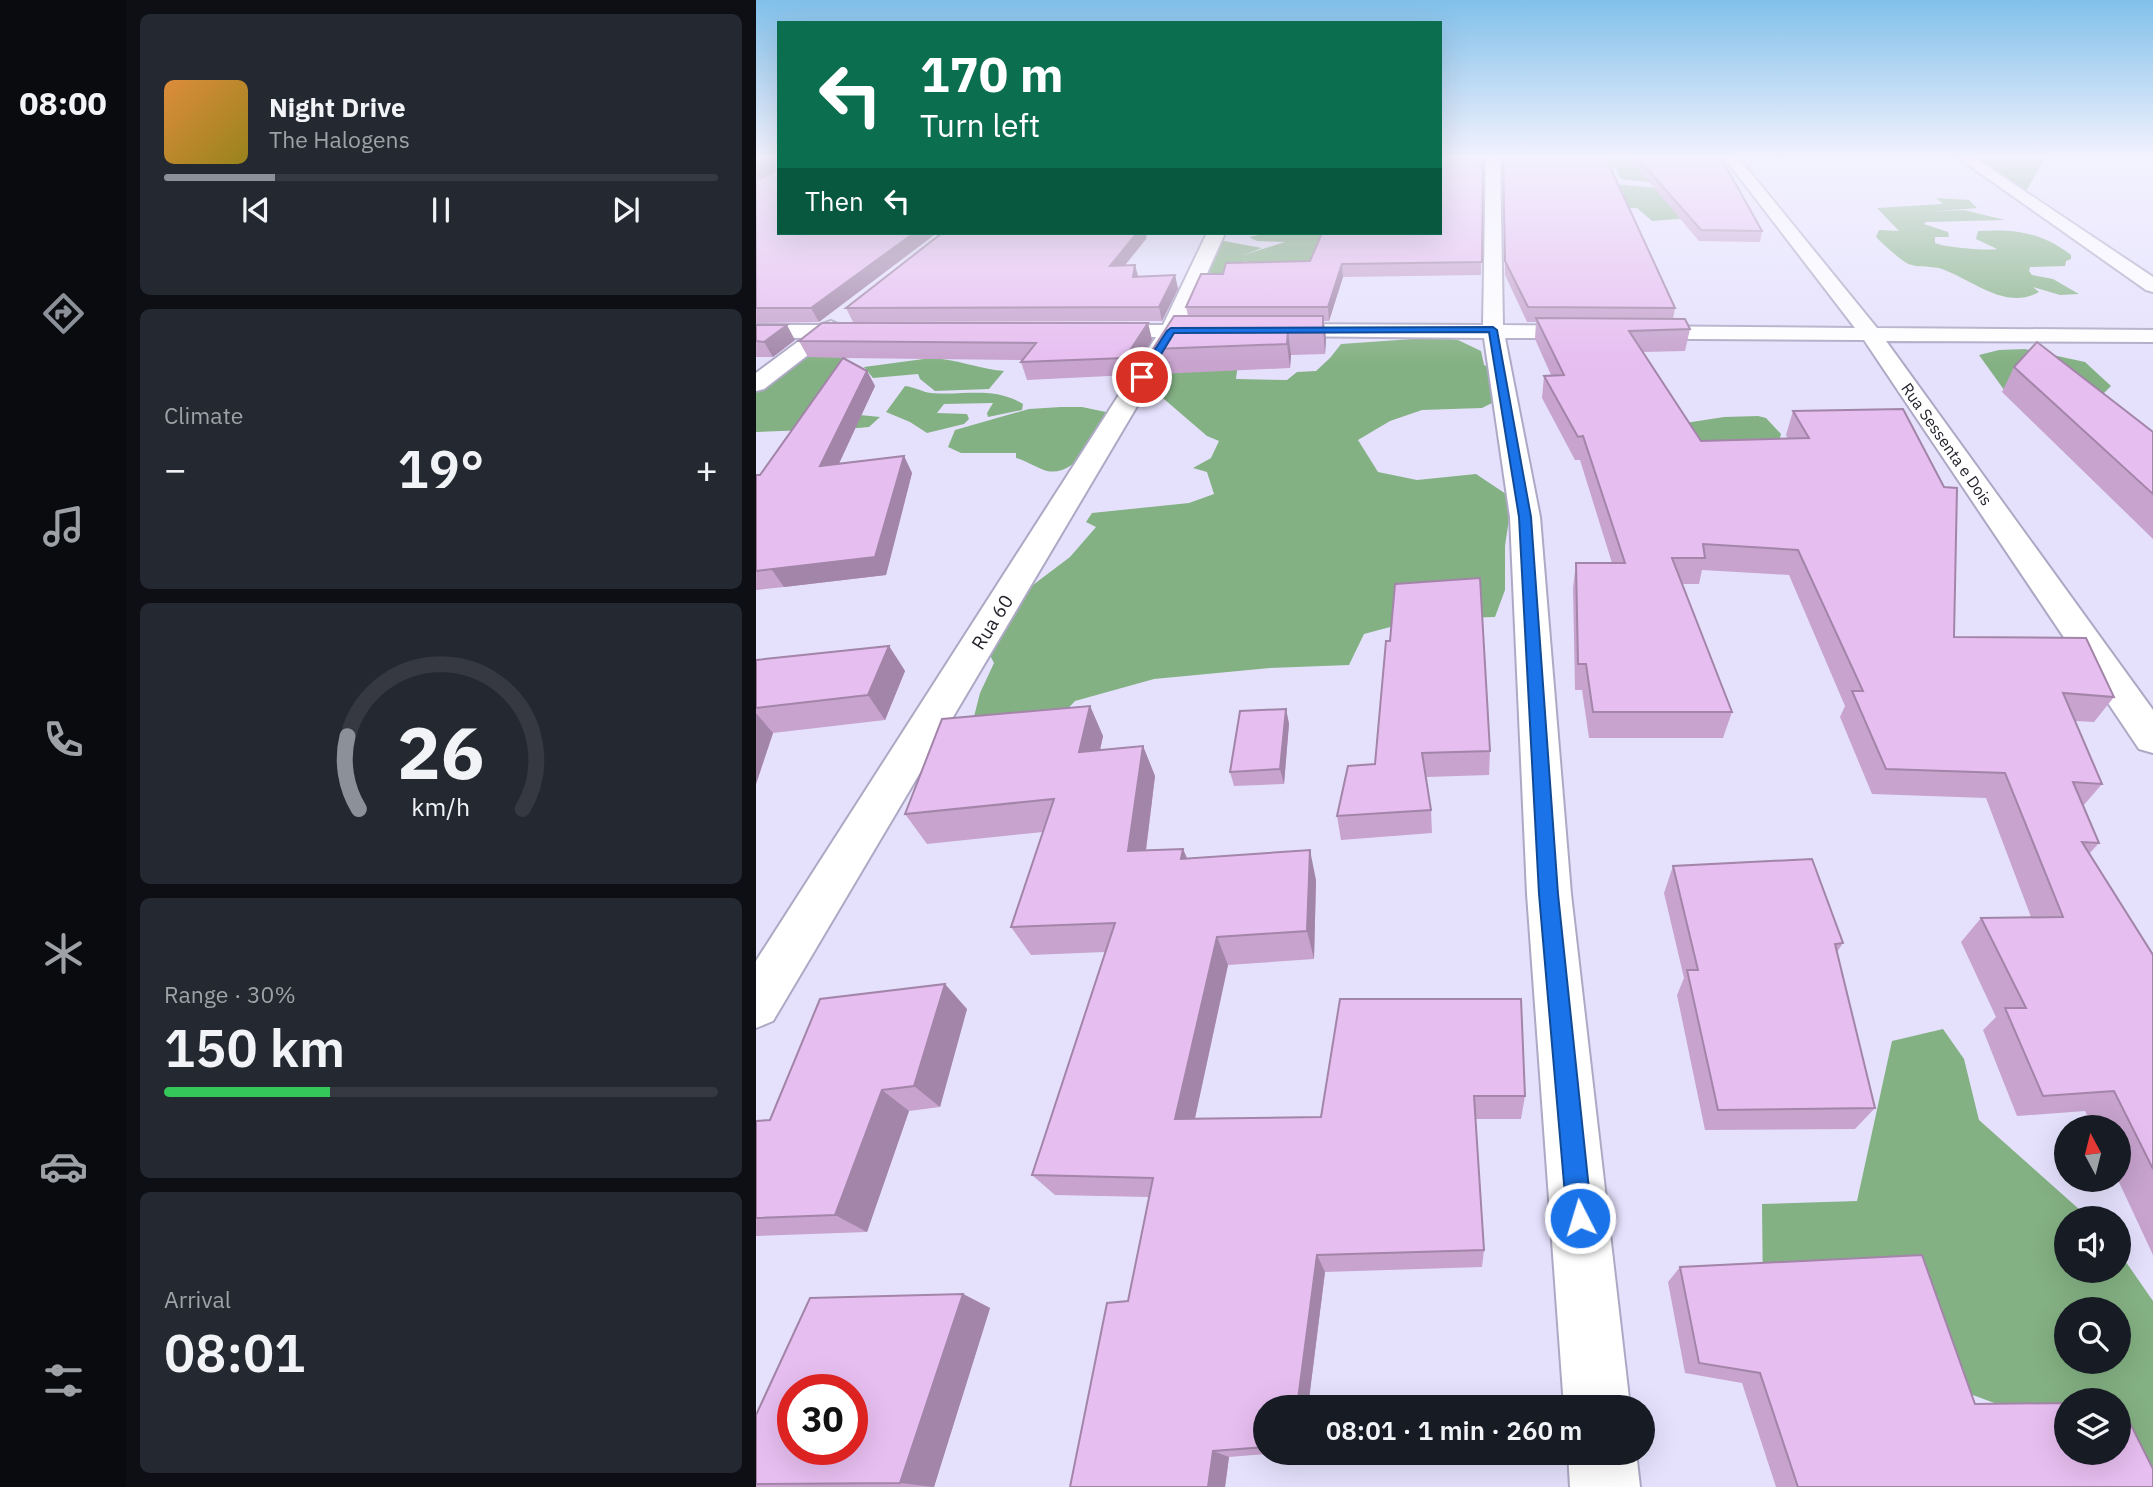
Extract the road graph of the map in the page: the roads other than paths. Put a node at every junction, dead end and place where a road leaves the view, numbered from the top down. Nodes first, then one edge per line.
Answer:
1 (1493, 225) edge
2 (1785, 225) edge
3 (2064, 225) edge
4 (1215, 235) edge
5 (2153, 286) edge
6 (846, 316) edge
7 (1493, 330) junction
8 (756, 331) edge
9 (1074, 331) edge
10 (1171, 331) junction
11 (825, 332) junction
12 (880, 332) edge
13 (1870, 334) junction
14 (2153, 336) edge
15 (756, 384) edge
16 (2153, 739) edge
17 (756, 1005) edge
18 (1596, 1395) edge
19 (1603, 1465) edge
20 (1605, 1487) edge

1 - 7 street
2 - 13 street, Rua Sessenta e Dois
3 - 5 street
4 - 10 street, Rua 60
6 - 11 street
7 - 10 street
7 - 13 street
7 - 18 street
8 - 11 street
9 - 10 street
10 - 17 street, Rua 60
11 - 12 street
11 - 15 street
13 - 14 street
13 - 16 street, Rua Sessenta e Dois
19 - 20 street

